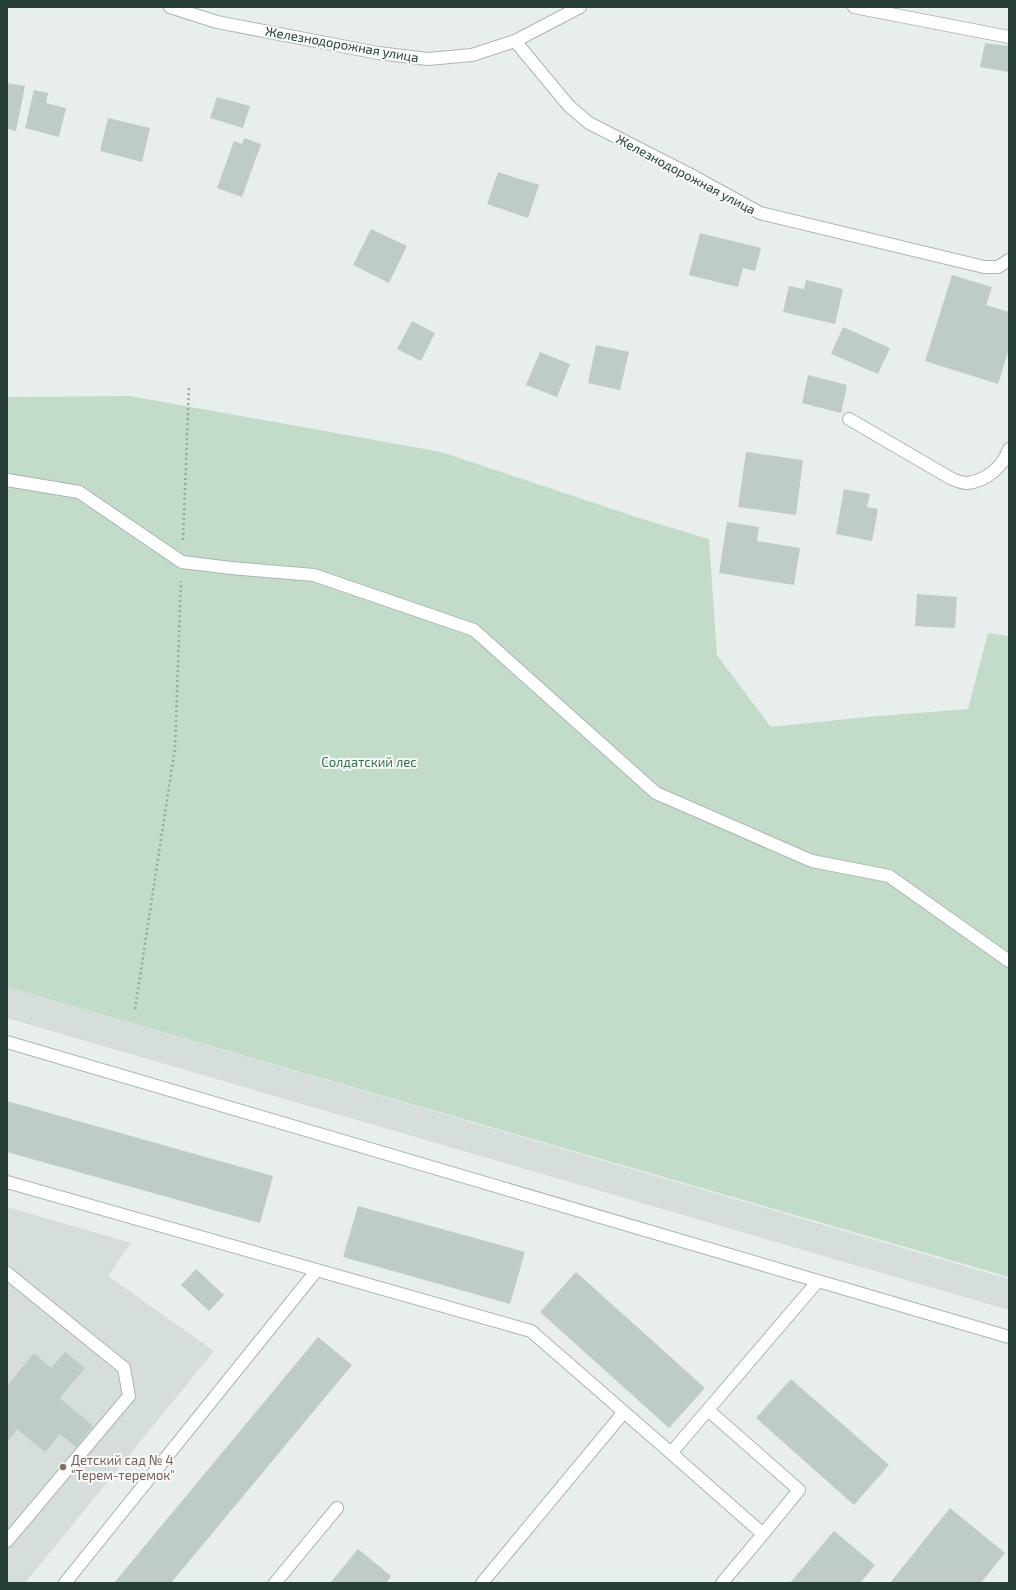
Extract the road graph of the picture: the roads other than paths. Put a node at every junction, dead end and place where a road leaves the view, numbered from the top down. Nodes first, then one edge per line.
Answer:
1 (170, 7) edge
2 (580, 7) edge
3 (854, 7) edge
4 (1009, 37) edge
5 (515, 41) junction
6 (1009, 260) edge
7 (849, 420) dead end
8 (1009, 449) edge
9 (7, 480) edge
10 (1009, 960) edge
11 (7, 1042) edge
12 (7, 1182) edge
13 (317, 1270) junction
14 (7, 1272) edge
15 (818, 1281) junction
16 (1009, 1337) edge
17 (708, 1410) junction
18 (624, 1412) junction
19 (671, 1453) junction
20 (337, 1508) dead end
21 (763, 1534) junction
22 (7, 1541) edge
23 (65, 1583) edge
24 (275, 1583) edge
25 (482, 1583) edge
26 (722, 1583) edge

1 - 5 street, Железнодорожная улица
2 - 5 street, Железнодорожная улица
3 - 4 street
5 - 6 street, Железнодорожная улица
7 - 8 street
9 - 10 street
11 - 15 street
12 - 13 street
13 - 18 street
13 - 23 street
14 - 22 street
15 - 16 street
15 - 17 street
17 - 19 street
17 - 21 street
18 - 19 street
18 - 25 street
19 - 21 street
20 - 24 street
21 - 26 street

